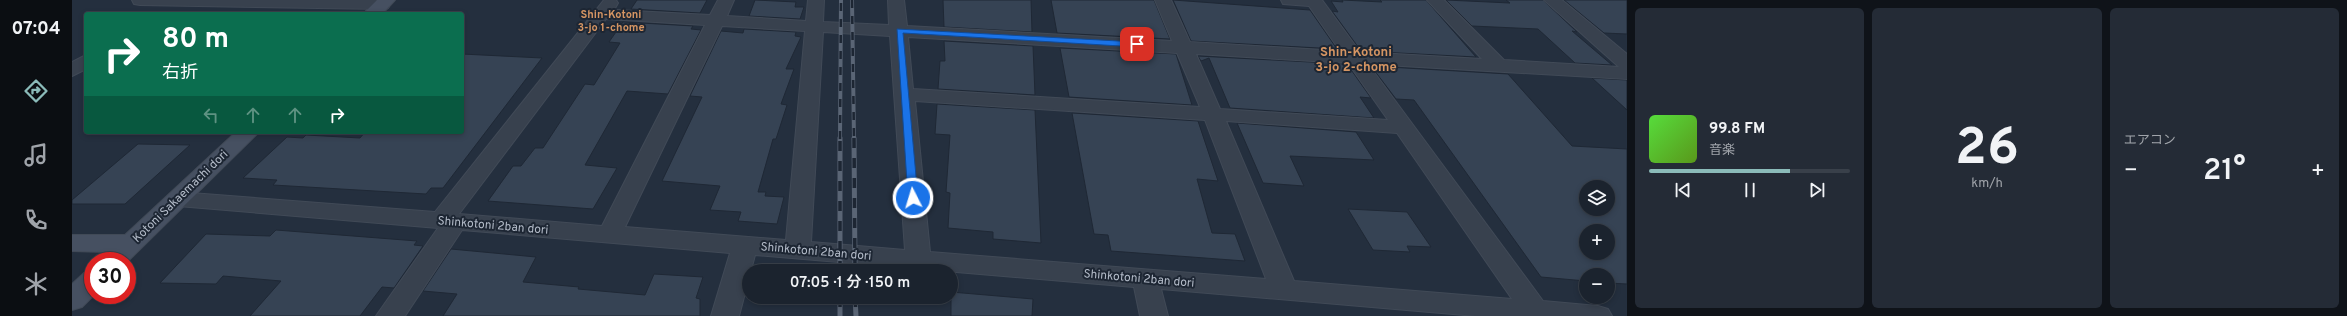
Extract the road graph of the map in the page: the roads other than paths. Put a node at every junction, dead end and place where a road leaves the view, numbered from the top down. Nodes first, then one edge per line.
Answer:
1 (140, 0) edge
2 (204, 0) edge
3 (726, 0) edge
4 (816, 0) edge
5 (896, 0) edge
6 (1163, 0) edge
7 (1289, 0) edge
8 (1435, 0) edge
9 (1552, 0) edge
10 (176, 1) edge
11 (1314, 1) edge
12 (380, 6) edge
13 (606, 7) edge
14 (159, 12) edge
15 (717, 20) junction
16 (814, 26) junction
17 (899, 31) junction
18 (1185, 47) junction
19 (1353, 56) junction
20 (84, 62) edge
21 (1627, 64) edge
22 (1498, 65) junction
23 (72, 70) edge
24 (1627, 73) edge
25 (904, 94) junction
26 (1213, 115) junction
27 (1404, 127) junction
28 (246, 134) edge
29 (178, 199) junction
30 (449, 221) junction
31 (610, 234) junction
32 (72, 243) edge
33 (130, 244) junction
34 (745, 245) junction
35 (798, 250) junction
36 (122, 252) edge
37 (918, 260) junction
38 (1145, 278) junction
39 (84, 289) edge
40 (1284, 290) junction
41 (72, 300) edge
42 (1537, 313) edge
43 (390, 316) edge
44 (725, 316) edge
45 (1154, 316) edge
46 (1598, 316) edge

1 - 10 street
2 - 10 street
2 - 12 street
3 - 15 street
4 - 16 street
5 - 17 street
6 - 18 street
7 - 11 street
8 - 22 street
9 - 21 street
10 - 14 street
11 - 19 street
13 - 15 street
13 - 30 street
15 - 16 street
15 - 31 street
16 - 17 street
16 - 35 street
17 - 18 street
17 - 25 street
18 - 19 street
18 - 26 street
19 - 22 street
19 - 27 street
20 - 23 street
22 - 24 street
25 - 26 street
25 - 37 street
26 - 27 street
26 - 40 street
27 - 42 street
28 - 29 main road, Kotoni Sakaemachi dori
29 - 30 street, Shinkotoni 2ban dori
29 - 33 main road, Kotoni Sakaemachi dori
30 - 31 street, Shinkotoni 2ban dori
30 - 43 street
31 - 34 street, Shinkotoni 2ban dori
32 - 33 main road
33 - 36 main road, Kotoni Sakaemachi dori
34 - 35 street, Shinkotoni 2ban dori
34 - 44 street
35 - 37 street, Shinkotoni 2ban dori
37 - 38 street, Shinkotoni 2ban dori
38 - 40 street, Shinkotoni 2ban dori
38 - 45 street
39 - 41 main road
40 - 42 street, Shinkotoni 2ban dori
42 - 46 street, Shinkotoni 2ban dori

